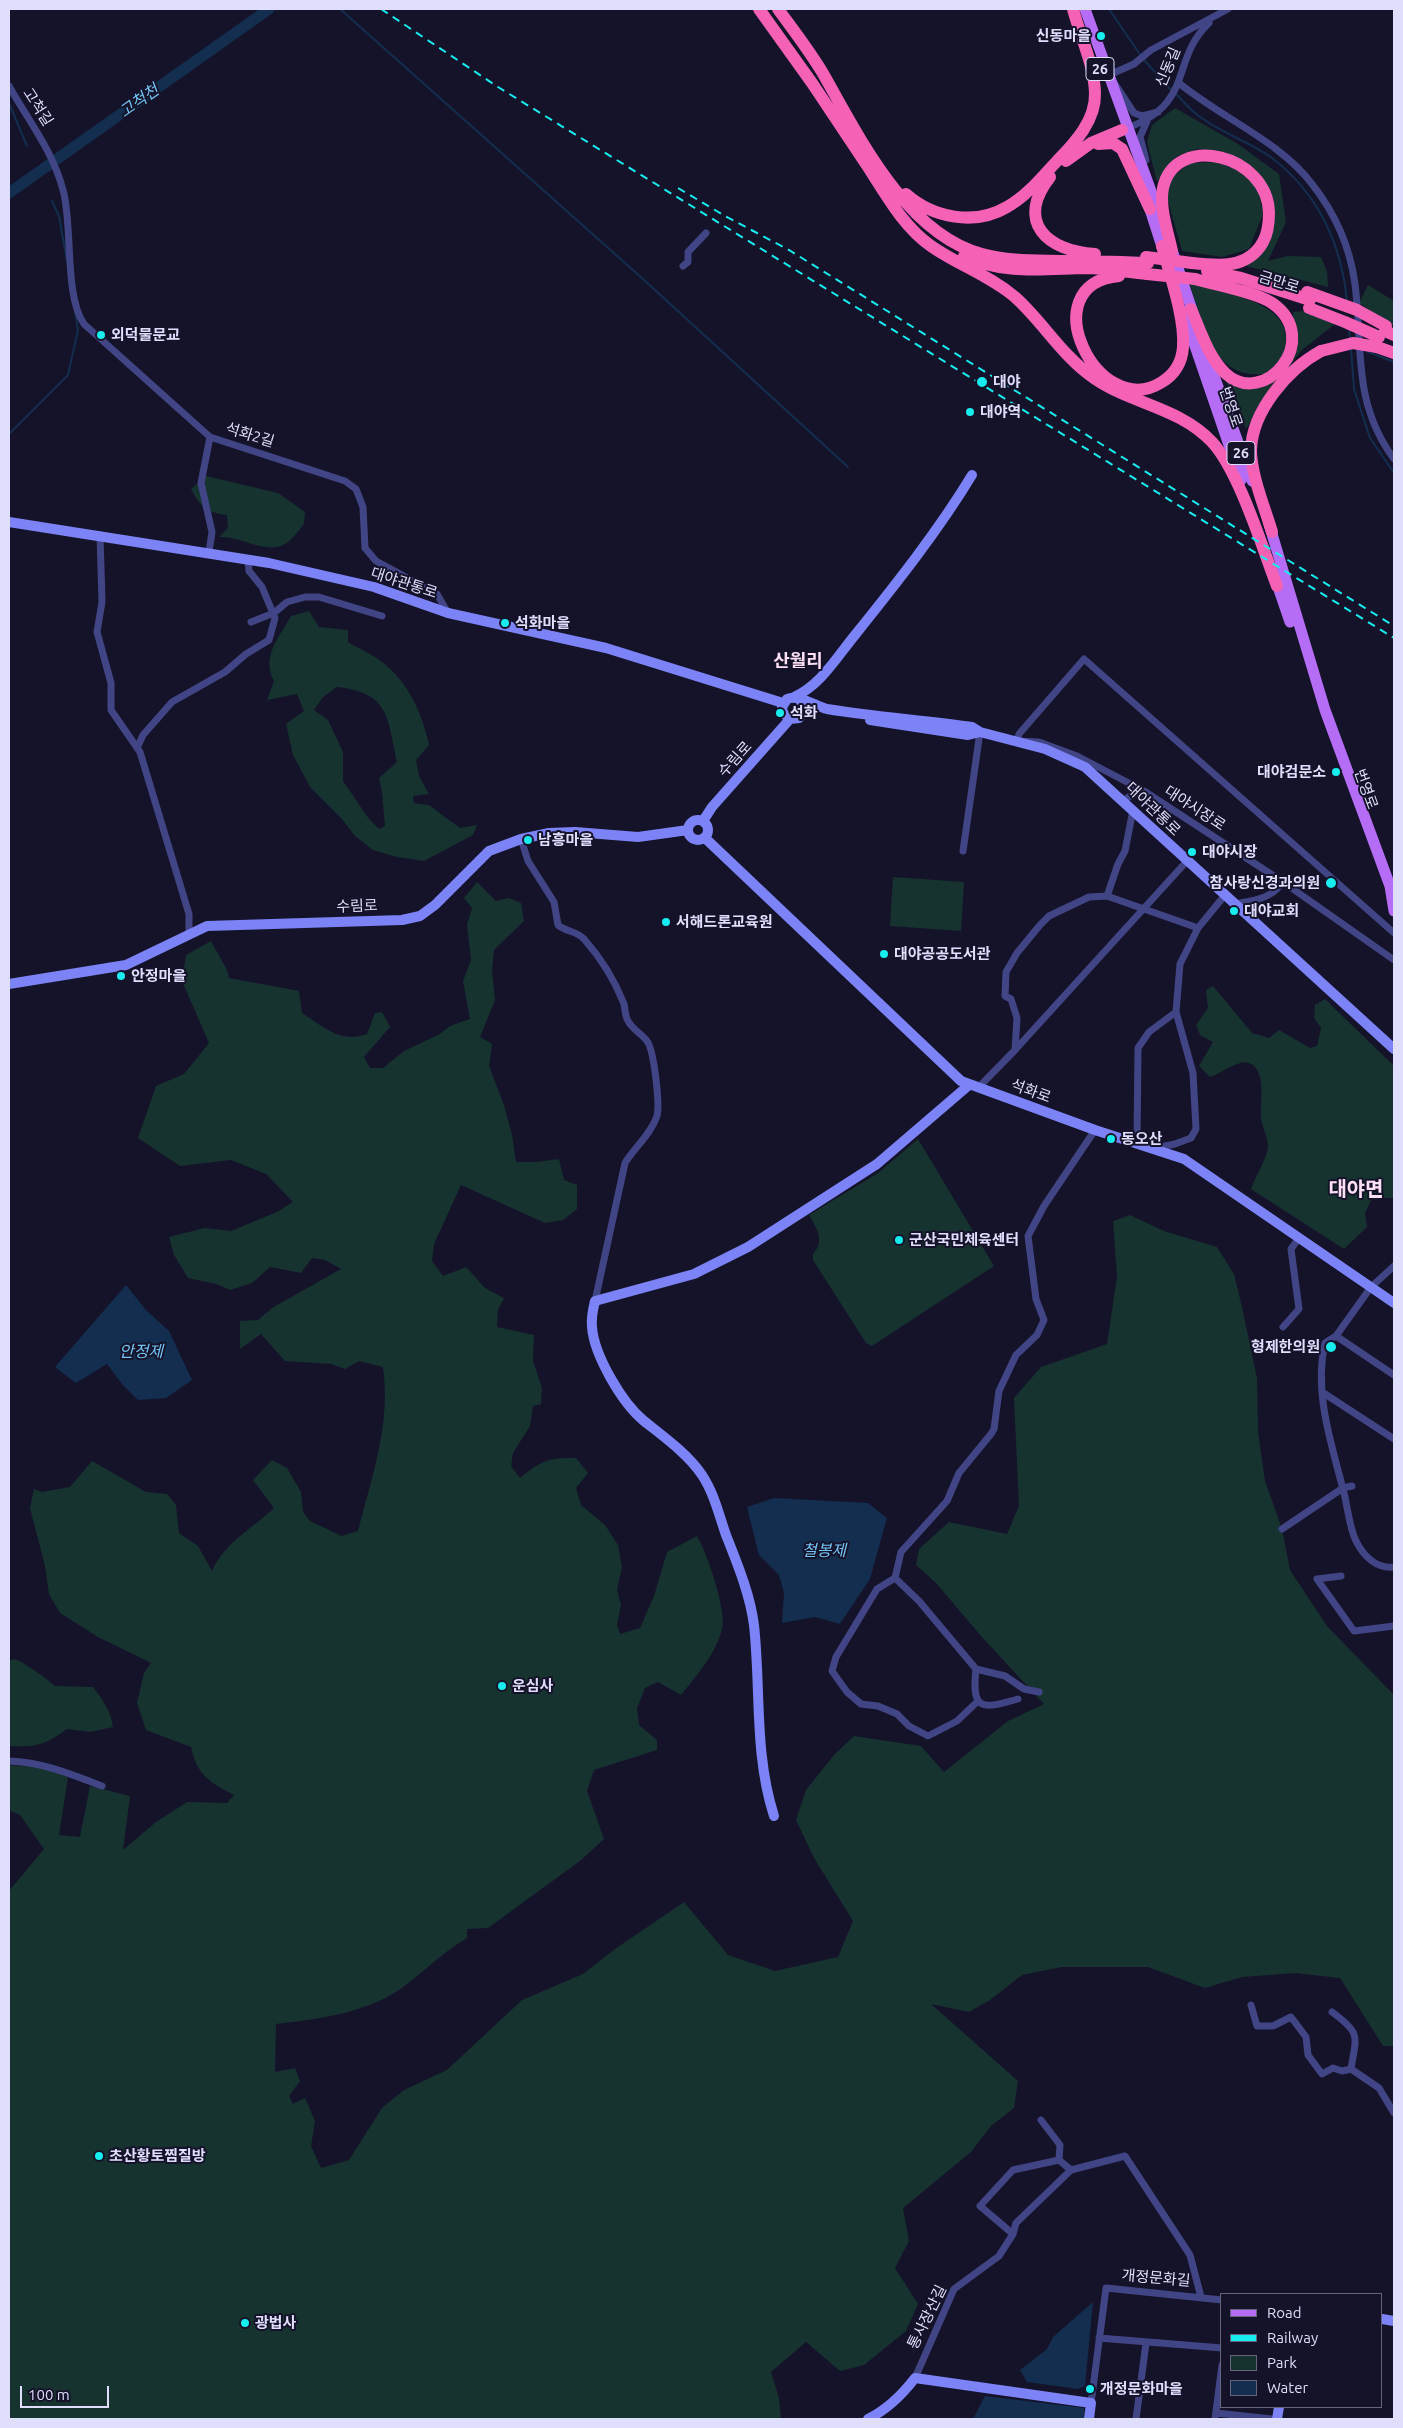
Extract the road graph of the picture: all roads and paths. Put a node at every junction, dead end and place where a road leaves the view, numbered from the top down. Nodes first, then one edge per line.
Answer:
1 (759, 9) edge
2 (778, 9) edge
3 (1073, 9) edge
4 (1078, 9) edge
5 (1085, 9) edge
6 (1229, 9) edge
7 (1109, 75) junction
8 (9, 86) edge
9 (1178, 86) junction
10 (1158, 112) junction
11 (1125, 129) junction
12 (873, 166) junction
13 (1051, 176) junction
14 (62, 186) joint
15 (1150, 209) junction
16 (1168, 232) junction
17 (706, 233) dead end
18 (1167, 249) junction
19 (1120, 256) junction
20 (1044, 262) junction
21 (1147, 264) junction
22 (684, 266) dead end
23 (1193, 270) junction
24 (1191, 309) junction
25 (1386, 335) edge
26 (1394, 346) edge
27 (1394, 353) edge
28 (210, 437) junction
29 (1394, 459) edge
30 (974, 475) dead end
31 (9, 522) edge
32 (1272, 532) junction
33 (100, 535) junction
34 (209, 552) junction
35 (248, 559) junction
36 (1277, 586) junction
37 (274, 613) junction
38 (448, 613) junction
39 (382, 616) dead end
40 (251, 622) dead end
41 (800, 700) junction
42 (783, 703) junction
43 (802, 715) junction
44 (790, 719) junction
45 (980, 732) junction
46 (1017, 741) junction
47 (137, 748) junction
48 (1123, 801) junction
49 (1171, 809) junction
50 (1133, 810) junction
51 (703, 821) junction
52 (688, 830) junction
53 (705, 838) junction
54 (521, 839) junction
55 (963, 851) dead end
56 (1187, 861) junction
57 (1282, 882) junction
58 (1224, 895) junction
59 (1107, 896) junction
60 (1393, 897) edge
61 (1234, 904) junction
62 (1143, 909) junction
63 (1394, 911) edge
64 (1198, 928) junction
65 (189, 933) junction
66 (1394, 934) edge
67 (1394, 960) edge
68 (9, 984) edge
69 (1176, 1012) junction
70 (1394, 1049) edge
71 (1015, 1050) junction
72 (974, 1086) junction
73 (1095, 1130) junction
74 (1137, 1142) junction
75 (1155, 1148) junction
76 (1299, 1238) junction
77 (1394, 1266) edge
78 (1371, 1287) junction
79 (595, 1301) junction
80 (1394, 1303) edge
81 (1283, 1327) dead end
82 (1336, 1336) junction
83 (1394, 1375) edge
84 (1322, 1392) junction
85 (1394, 1439) edge
86 (1352, 1486) dead end
87 (1343, 1488) junction
88 (1282, 1529) dead end
89 (1394, 1567) edge
90 (1341, 1576) dead end
91 (895, 1578) junction
92 (1394, 1626) edge
93 (976, 1669) junction
94 (1039, 1692) dead end
95 (1018, 1699) dead end
96 (978, 1701) junction
97 (9, 1761) edge
98 (102, 1786) dead end
99 (774, 1816) dead end
100 (1252, 2006) dead end
101 (1332, 2012) dead end
102 (1350, 2069) junction
103 (1394, 2113) edge
104 (1040, 2120) dead end
105 (1059, 2160) junction
106 (1071, 2170) junction
107 (1013, 2234) junction
108 (1201, 2297) junction
109 (1220, 2300) edge
110 (1099, 2338) junction
111 (1146, 2343) junction
112 (1220, 2348) edge
113 (915, 2378) junction
114 (1220, 2386) edge
115 (1091, 2403) junction
116 (1216, 2416) edge
117 (868, 2419) edge
118 (1089, 2419) edge
119 (1136, 2419) edge
120 (1272, 2419) edge

1 - 12 highway
2 - 12 highway
3 - 12 highway
4 - 11 main road, 번영로 / 26
5 - 7 main road, 번영로 / 26
6 - 7 street
6 - 9 street, 신동길
7 - 10 street
7 - 11 main road, 번영로 / 26
8 - 14 street, 고척길
9 - 10 street, 신동길
9 - 29 street
10 - 11 street, 신동길
10 - 16 street
11 - 13 highway
11 - 15 main road, 번영로 / 26
11 - 18 main road, 번영로 / 26
12 - 20 highway
12 - 21 highway
12 - 36 highway
13 - 15 highway
13 - 19 highway
14 - 28 street, 석화2길
15 - 18 main road, 번영로 / 26
16 - 18 highway
16 - 23 highway
17 - 22 street
18 - 21 highway
18 - 24 main road, 번영로 / 26
18 - 36 main road, 번영로 / 26
19 - 20 highway
19 - 21 highway
20 - 21 highway
21 - 23 highway, 금만로
23 - 24 highway
23 - 25 highway, 금만로
24 - 32 main road, 번영로 / 26
25 - 26 highway, 금만로
25 - 27 highway
25 - 32 highway, bridge
28 - 34 street
28 - 38 street, 석화2길
30 - 41 main road
31 - 33 main road, 대야관통로
32 - 60 main road, 번영로 / 26
33 - 34 main road, 대야관통로
33 - 47 street
34 - 35 main road, 대야관통로
35 - 37 street
35 - 38 main road, 대야관통로
36 - 60 main road, 번영로 / 26
37 - 39 street
37 - 40 street
37 - 47 street
38 - 42 main road, 대야관통로
41 - 42 main road
41 - 43 main road
41 - 45 main road, 대야관통로
42 - 44 main road
43 - 44 main road
43 - 45 main road, 대야관통로
44 - 51 main road, 수림로
45 - 46 main road, 대야관통로
45 - 55 street
46 - 48 main road, 대야관통로
46 - 49 street, 대야시장로
46 - 66 street
47 - 65 street
48 - 49 street
48 - 50 main road, 대야관통로
49 - 57 street, 대야시장로
50 - 56 main road, 대야관통로
50 - 59 street
51 - 52 main road, 수림로
51 - 53 main road
52 - 53 main road
52 - 54 main road, 수림로
53 - 72 main road, 석화로
54 - 65 main road, 수림로
54 - 79 street
56 - 58 main road, 대야관통로
56 - 62 street
57 - 61 street
57 - 67 street, 대야시장로
58 - 61 main road, 대야관통로
58 - 64 street
59 - 62 street
59 - 71 street
60 - 63 main road, 번영로 / 26
61 - 70 main road, 대야관통로
62 - 64 street
62 - 71 street
64 - 69 street
65 - 68 main road, 수림로
69 - 74 street
69 - 75 street
71 - 72 street
72 - 73 main road, 석화로
72 - 79 main road
73 - 74 main road, 석화로
73 - 91 street
74 - 75 main road, 석화로
75 - 76 main road, 석화로
76 - 78 main road, 석화로
76 - 81 street
77 - 78 street
78 - 80 main road, 석화로
78 - 82 street
79 - 99 main road
82 - 83 street
82 - 84 street
84 - 85 street
84 - 87 street
86 - 87 street
87 - 88 street
87 - 89 street
90 - 92 street
91 - 93 street
91 - 96 street
93 - 94 street
93 - 96 street
95 - 96 street
97 - 98 street
100 - 102 street
101 - 102 street
102 - 103 street
104 - 105 street
105 - 106 street
105 - 107 street
106 - 107 street, 통사장산길
106 - 108 street, 통사장산길
107 - 113 street, 통사장산길
108 - 109 street, 개정문화길
108 - 110 street, 개정문화길
110 - 111 street
110 - 115 street, 개정문화길
111 - 112 street
111 - 119 street
113 - 115 main road
113 - 117 main road, 통사장산길
114 - 116 street
115 - 118 main road, 개정문화길
116 - 120 street

